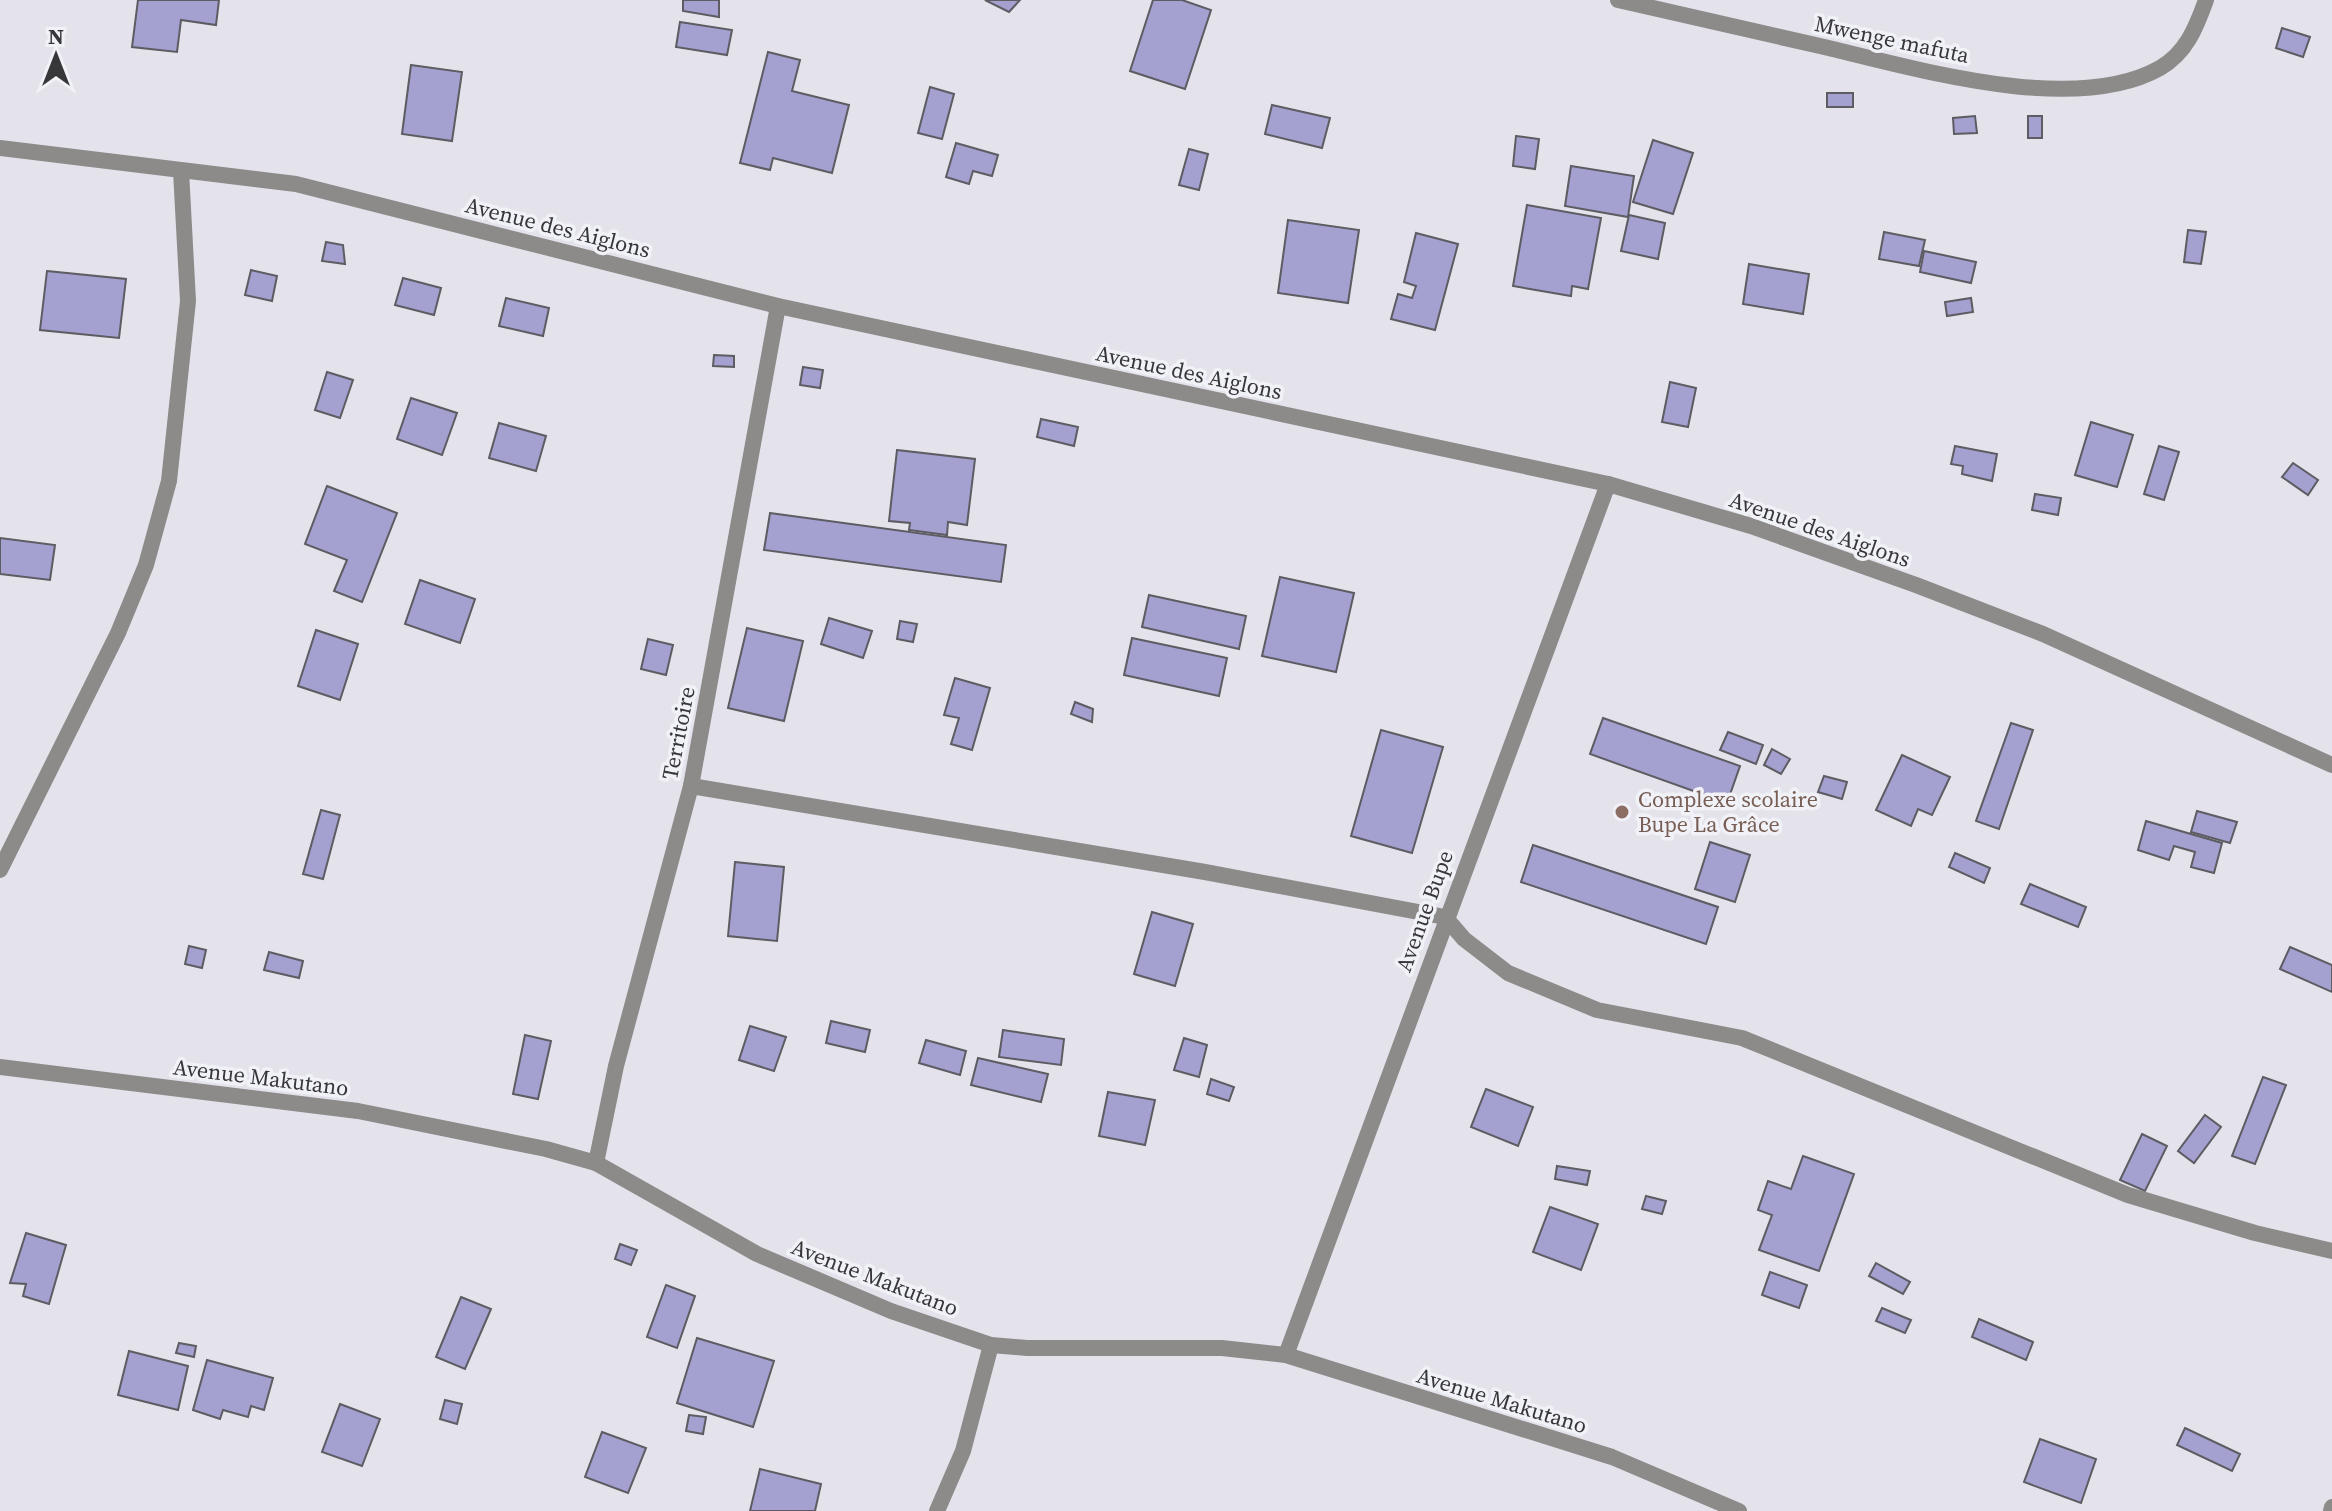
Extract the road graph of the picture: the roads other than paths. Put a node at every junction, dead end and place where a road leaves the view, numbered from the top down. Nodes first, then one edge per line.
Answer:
1 (1618, 0) edge
2 (2206, 0) edge
3 (0, 148) edge
4 (181, 171) junction
5 (778, 306) junction
6 (1608, 484) junction
7 (2332, 765) edge
8 (691, 786) junction
9 (0, 870) edge
10 (1445, 917) junction
11 (0, 1067) edge
12 (596, 1163) junction
13 (2332, 1251) edge
14 (991, 1345) junction
15 (1286, 1355) junction
16 (937, 1511) edge
17 (1739, 1511) edge

1 - 2 street, Mwenge mafuta
3 - 4 street, Avenue des Aiglons
4 - 5 street, Avenue des Aiglons
4 - 9 street
5 - 6 street, Avenue des Aiglons
5 - 8 street, Territoire
6 - 7 street, Avenue des Aiglons
6 - 10 street, Avenue Bupe
8 - 10 street
8 - 12 street, Territoire
10 - 13 street
10 - 15 street, Avenue Bupe
11 - 12 street, Avenue Makutano
12 - 14 street, Avenue Makutano
14 - 15 street, Avenue Makutano
14 - 16 street
15 - 17 street, Avenue Makutano

